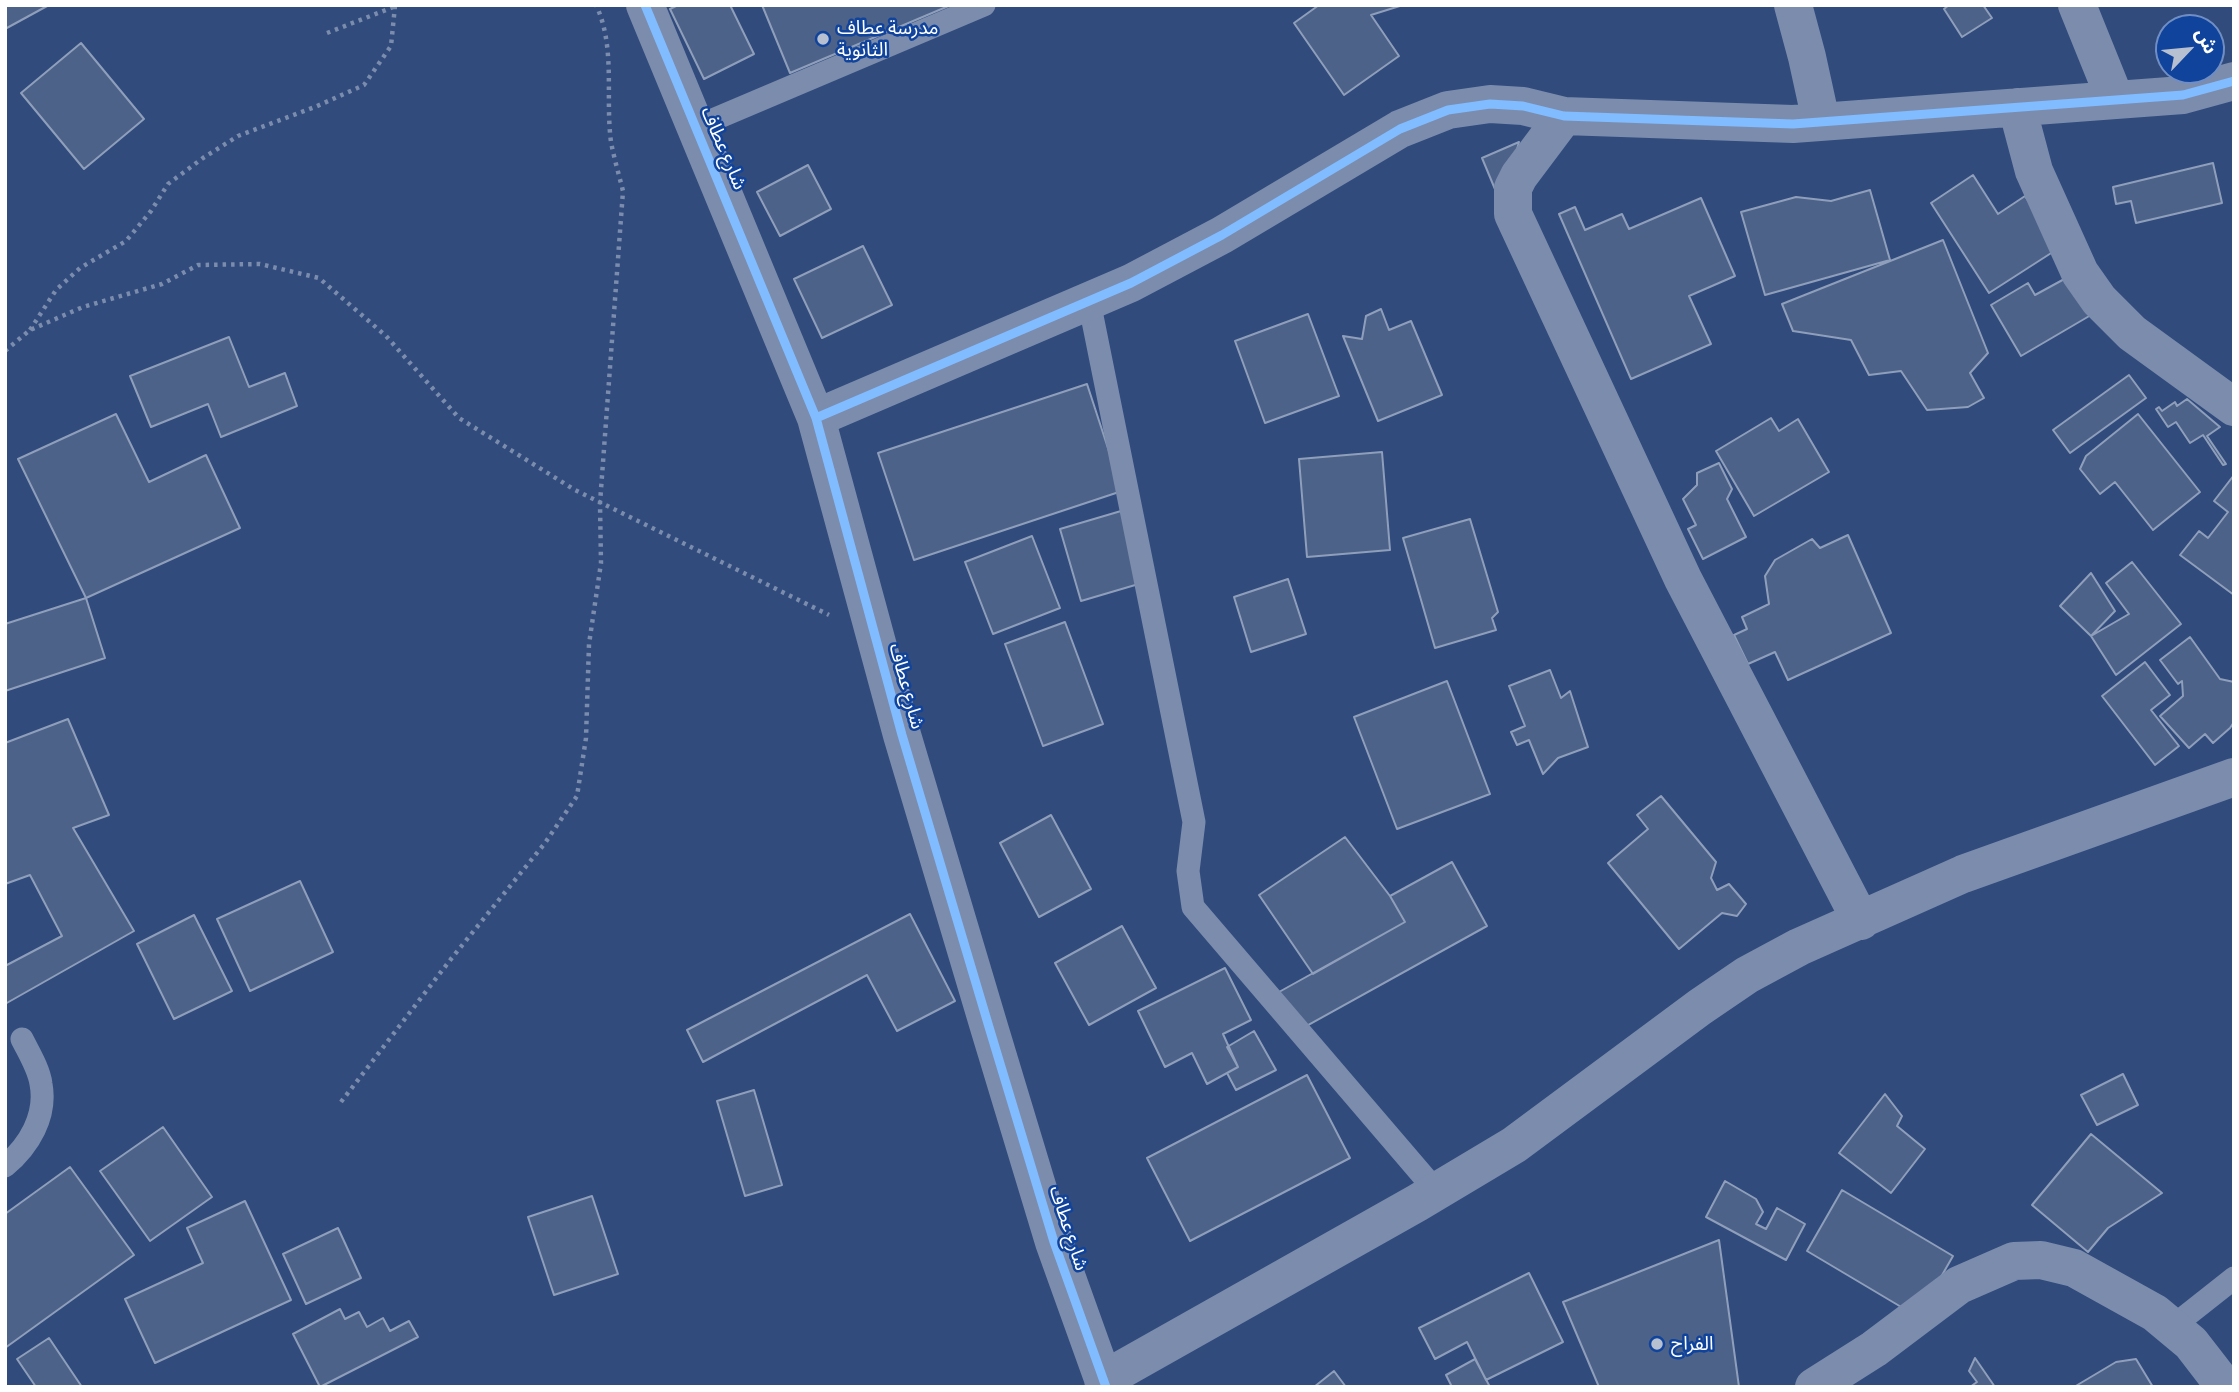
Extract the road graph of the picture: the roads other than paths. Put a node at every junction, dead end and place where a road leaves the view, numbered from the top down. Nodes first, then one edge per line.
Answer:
1 (645, 5) edge
2 (984, 5) edge
3 (1793, 5) edge
4 (2077, 5) edge
5 (2234, 81) edge
6 (2115, 99) junction
7 (2017, 107) junction
8 (1564, 116) junction
9 (1821, 121) junction
10 (696, 127) junction
11 (1089, 301) junction
12 (2234, 407) edge
13 (816, 418) junction
14 (2234, 777) edge
15 (1861, 921) junction
16 (22, 1039) dead end
17 (5, 1166) edge
18 (1437, 1192) junction
19 (2234, 1278) edge
20 (2172, 1327) junction
21 (1104, 1383) edge
22 (1814, 1387) edge
23 (2225, 1387) edge

1 - 10 street, شارع عطاف
2 - 10 lane
3 - 9 street
4 - 6 street
5 - 6 street
6 - 7 street
7 - 9 street
7 - 12 street
8 - 9 street
8 - 11 street
8 - 15 street
10 - 13 street, شارع عطاف
11 - 13 street
11 - 18 lane
13 - 21 street, شارع عطاف
14 - 15 street
15 - 18 street
16 - 17 lane
18 - 21 street
19 - 20 lane
20 - 22 street
20 - 23 street

